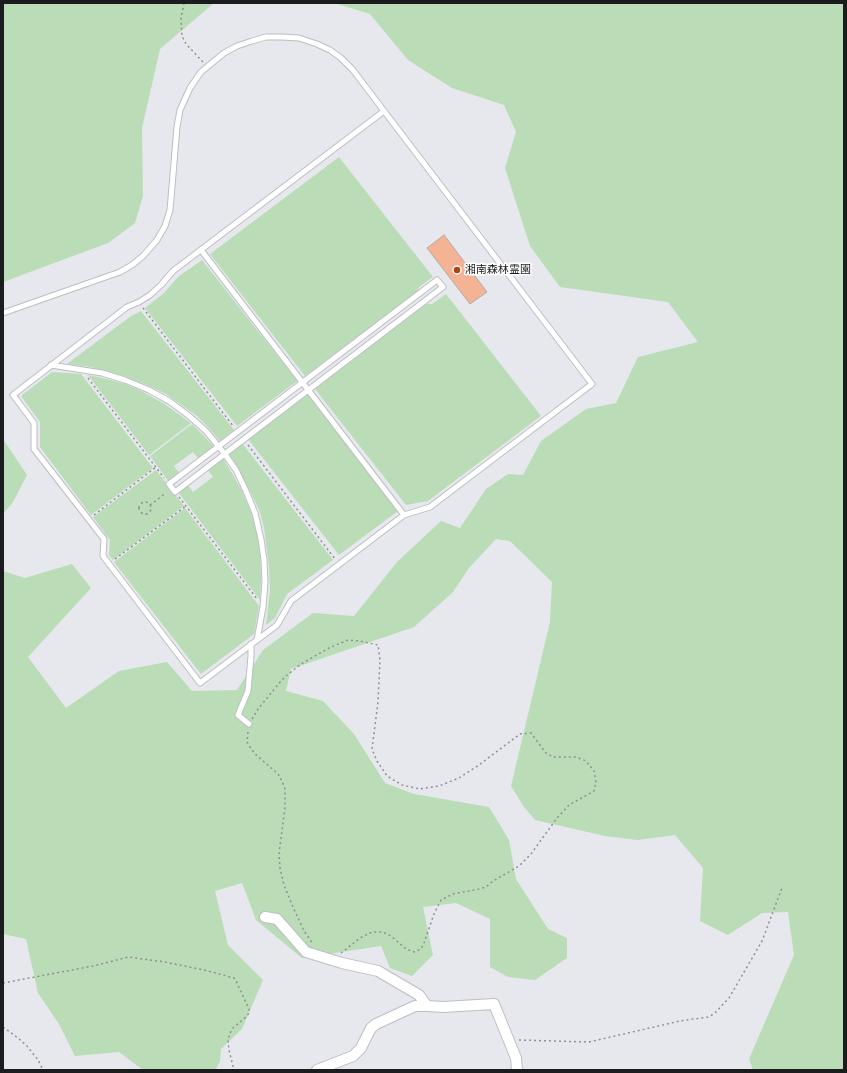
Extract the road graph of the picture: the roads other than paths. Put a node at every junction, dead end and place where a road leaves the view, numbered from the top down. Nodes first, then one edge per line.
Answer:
1 (384, 111) junction
2 (201, 250) junction
3 (3, 313) edge
4 (51, 365) junction
5 (303, 382) junction
6 (308, 390) junction
7 (219, 446) junction
8 (224, 453) junction
9 (404, 515) junction
10 (257, 640) junction
11 (251, 644) junction
12 (249, 724) road end
13 (265, 917) dead end
14 (427, 1006) junction
15 (317, 1070) edge
16 (517, 1070) edge

1 - 2 lane
1 - 3 lane
1 - 9 lane
2 - 4 lane
2 - 5 lane
4 - 7 lane
4 - 11 lane
5 - 6 lane
5 - 6 lane
5 - 7 lane
6 - 8 lane
6 - 9 lane
7 - 8 lane
7 - 8 lane
8 - 10 lane
9 - 10 lane
10 - 11 lane
11 - 12 lane
13 - 14 street
14 - 15 street
14 - 16 street

